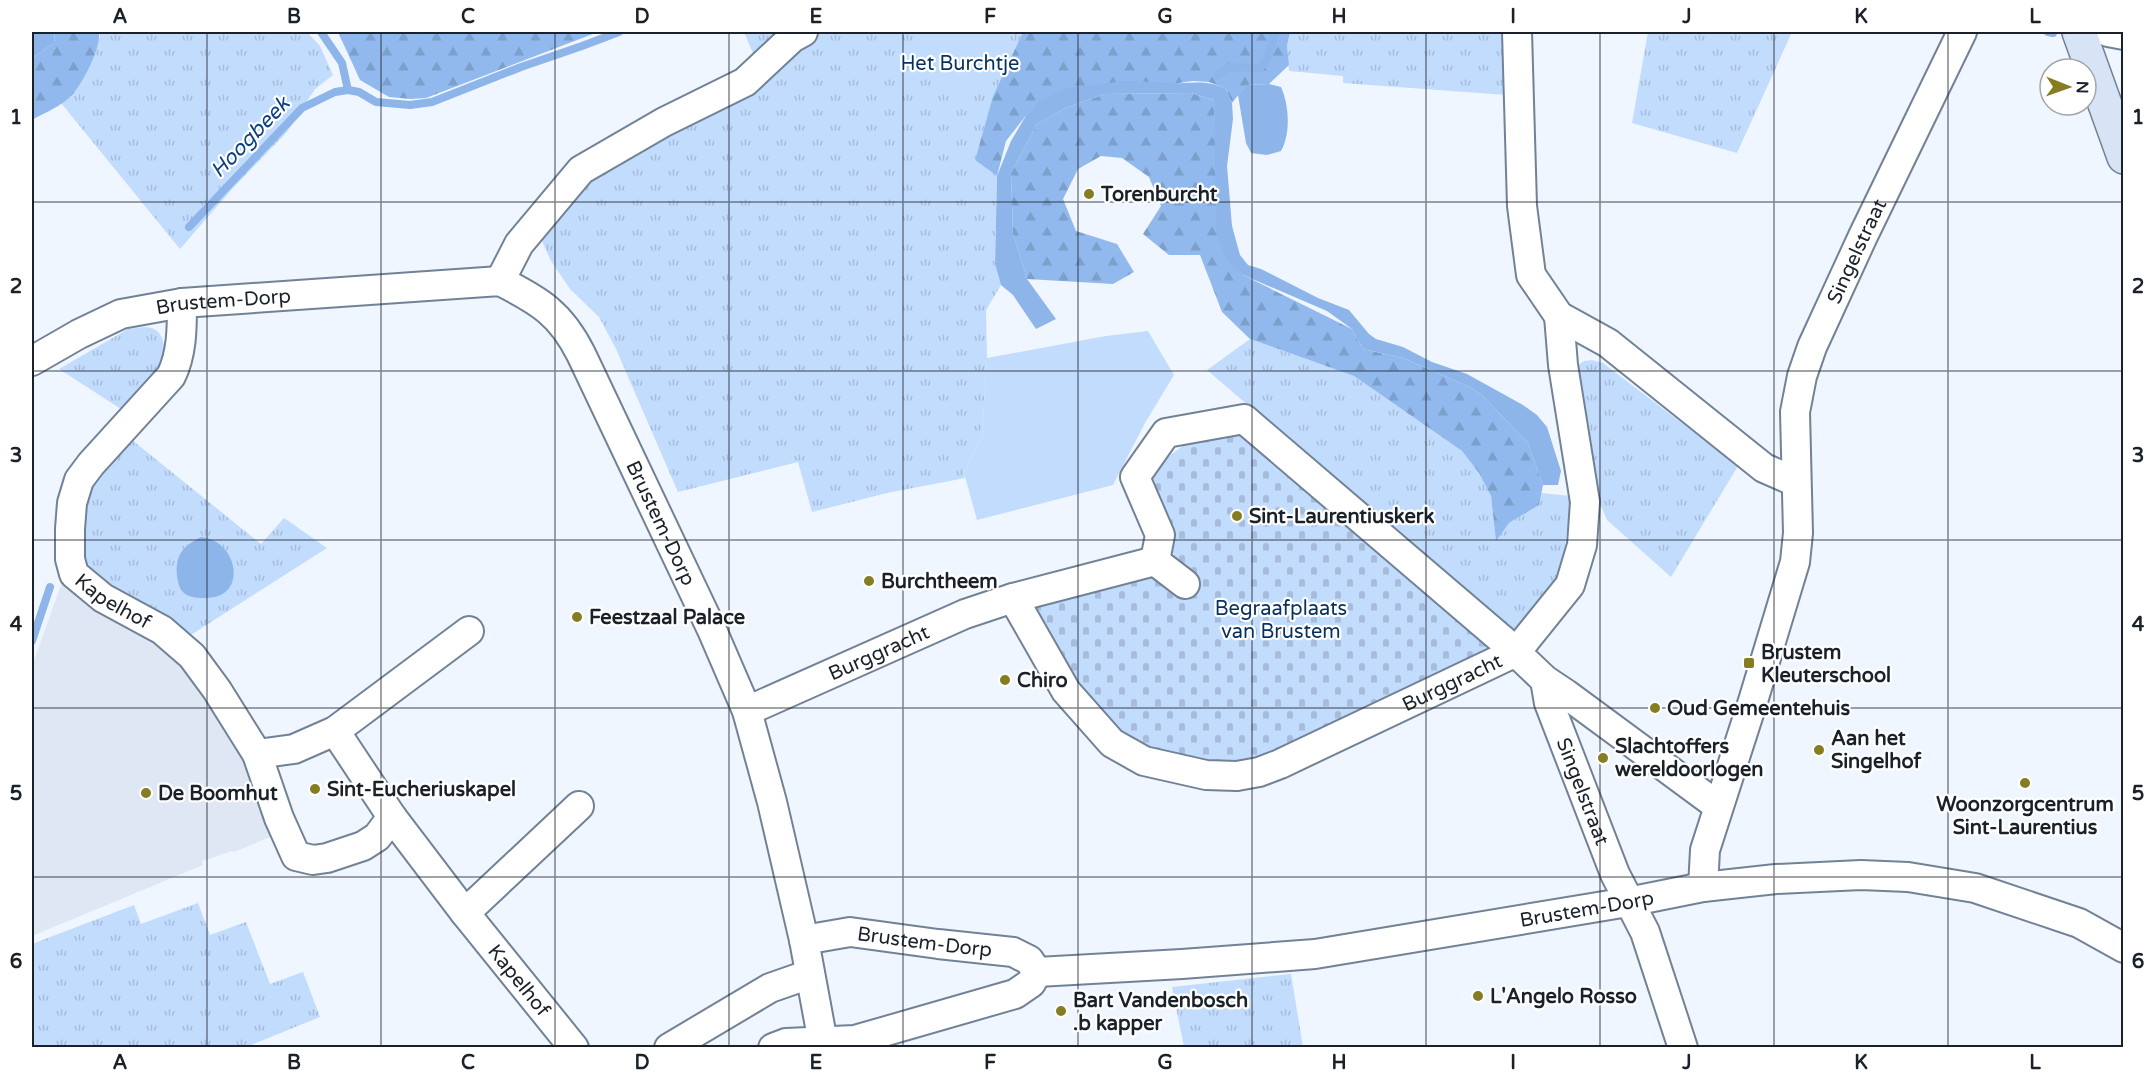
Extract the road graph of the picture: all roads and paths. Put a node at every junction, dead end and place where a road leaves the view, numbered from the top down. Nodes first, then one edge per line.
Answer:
1 (804, 32) edge
2 (1517, 32) edge
3 (1962, 32) edge
4 (2079, 32) edge
5 (2108, 32) edge
6 (2124, 35) edge
7 (2124, 157) edge
8 (500, 281) junction
9 (182, 303) junction
10 (1559, 316) junction
11 (32, 361) edge
12 (1796, 482) junction
13 (1155, 561) junction
14 (1185, 584) dead end
15 (1013, 598) junction
16 (469, 631) dead end
17 (1516, 652) junction
18 (1545, 680) junction
19 (747, 711) junction
20 (335, 731) junction
21 (257, 754) junction
22 (579, 806) dead end
23 (1718, 806) junction
24 (392, 817) junction
25 (1703, 887) junction
26 (1628, 902) junction
27 (465, 913) junction
28 (804, 940) junction
29 (2124, 948) edge
30 (1037, 972) junction
31 (810, 974) junction
32 (823, 1044) edge
33 (574, 1047) edge
34 (669, 1047) edge
35 (773, 1047) edge
36 (1683, 1047) edge

1 - 8 street
2 - 10 street
3 - 12 street, Singelstraat
4 - 7 main road
5 - 6 street
8 - 9 street, Brustem-Dorp
8 - 19 street, Brustem-Dorp
9 - 11 street, Brustem-Dorp
9 - 21 street, Kapelhof
10 - 12 street
10 - 17 street
12 - 23 street, Singelstraat
13 - 14 street
13 - 15 street, Burggracht
13 - 17 street, Burggracht
15 - 17 street, Burggracht
15 - 19 street, Burggracht
16 - 20 street
17 - 18 street, Singelstraat
18 - 23 street, Singelstraat
18 - 26 street, Singelstraat
19 - 28 street, Brustem-Dorp
20 - 21 street
20 - 24 street, Kapelhof
21 - 24 street, Kapelhof
22 - 27 street
23 - 25 street, Singelstraat
24 - 27 street, Kapelhof
25 - 26 street, Brustem-Dorp
25 - 29 street, Brustem-Dorp
26 - 30 street, Brustem-Dorp
26 - 36 street, Singelstraat
27 - 33 street, Kapelhof
28 - 30 street, Brustem-Dorp
28 - 31 street, Brustem-Dorp
30 - 32 street
31 - 32 street, Brustem-Dorp
31 - 34 street
32 - 35 street

